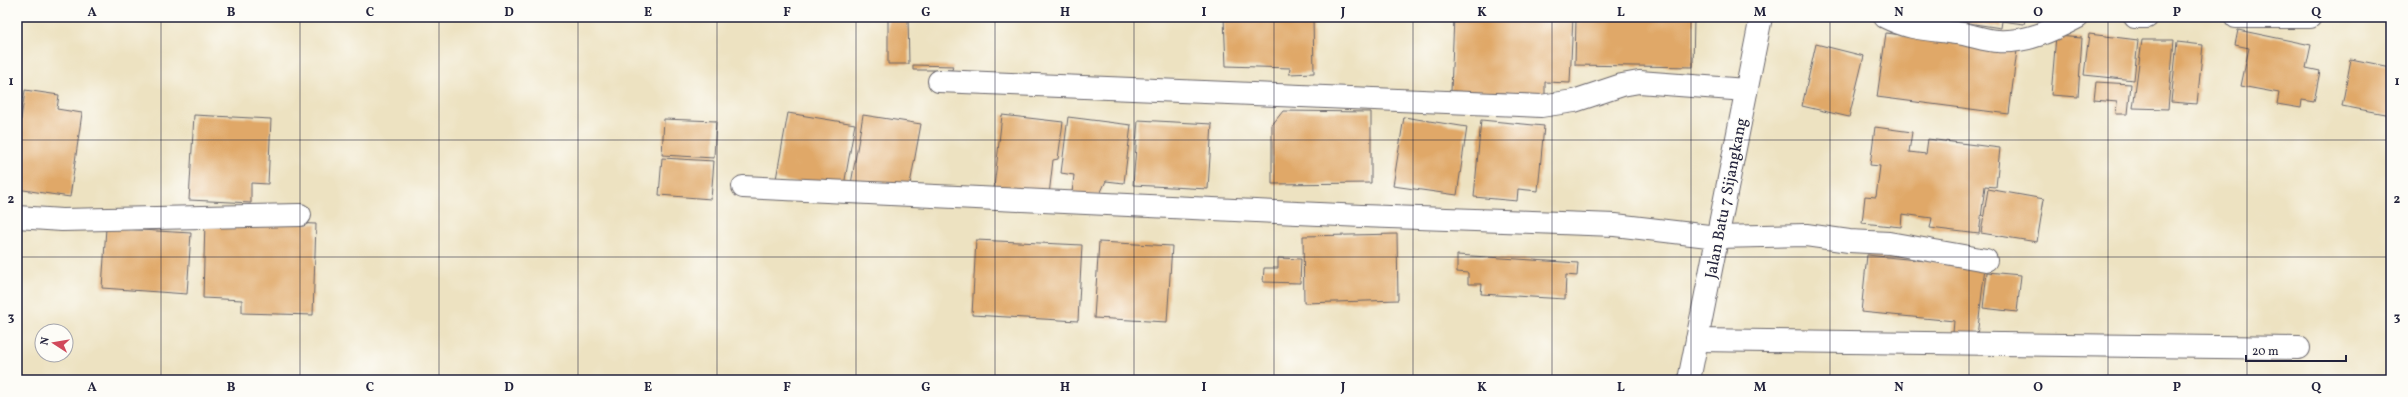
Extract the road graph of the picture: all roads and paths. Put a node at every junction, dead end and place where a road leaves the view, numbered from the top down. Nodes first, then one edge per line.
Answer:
1 (1761, 17) edge
2 (1885, 17) edge
3 (2078, 17) edge
4 (2135, 17) edge
5 (2147, 17) edge
6 (2236, 17) edge
7 (2310, 17) edge
8 (939, 81) dead end
9 (1746, 90) junction
10 (743, 188) dead end
11 (300, 215) dead end
12 (17, 216) edge
13 (1717, 236) junction
14 (1986, 260) dead end
15 (1697, 340) junction
16 (2299, 348) dead end
17 (1689, 380) edge

1 - 9 street, Jalan Batu 7 Sijangkang
2 - 3 street
4 - 5 street
6 - 7 street
8 - 9 street
9 - 13 street, Jalan Batu 7 Sijangkang
10 - 13 street
11 - 12 street
13 - 14 street
13 - 15 street, Jalan Batu 7 Sijangkang
15 - 16 street
15 - 17 street, Jalan Batu 7 Sijangkang

